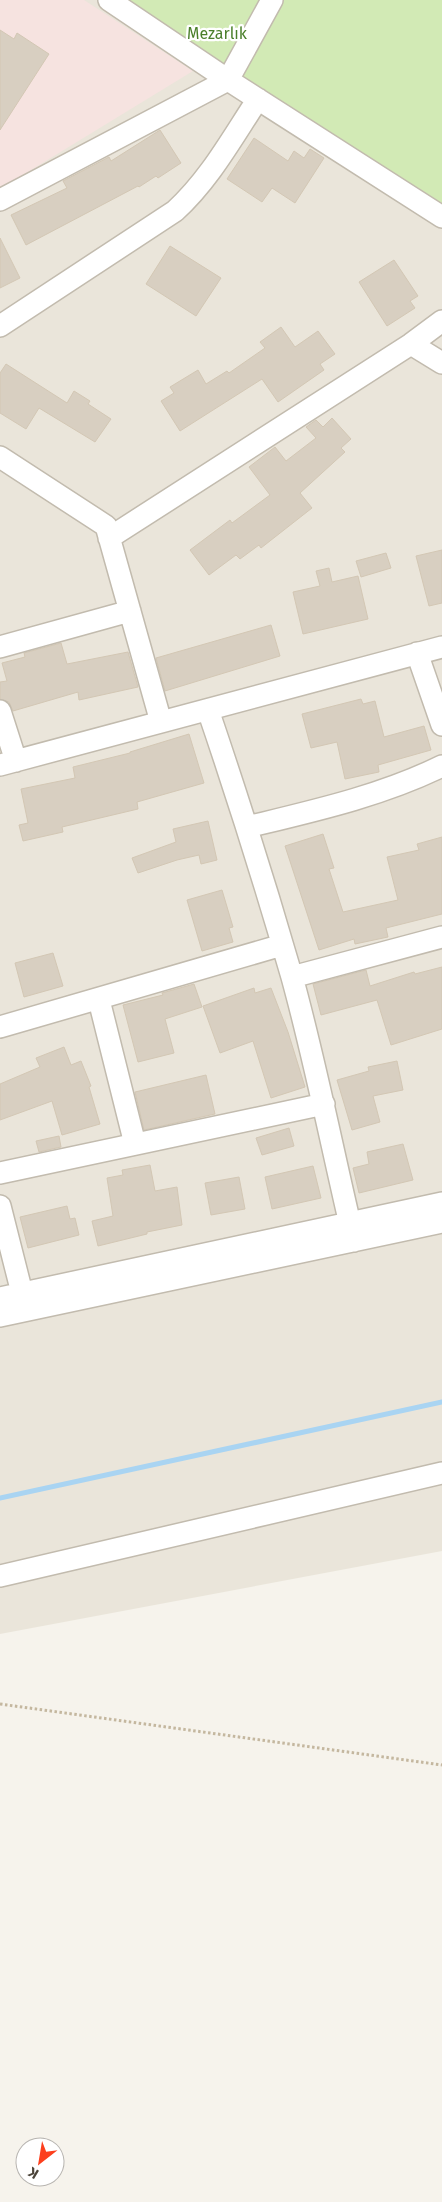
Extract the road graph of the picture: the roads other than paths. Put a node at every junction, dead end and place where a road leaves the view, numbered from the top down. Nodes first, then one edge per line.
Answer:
1 (109, 0) edge
2 (272, 0) edge
3 (228, 80) junction
4 (258, 99) junction
5 (0, 200) edge
6 (442, 217) edge
7 (442, 322) edge
8 (0, 326) edge
9 (411, 344) junction
10 (442, 363) edge
11 (0, 457) edge
12 (109, 538) junction
13 (130, 611) junction
14 (0, 647) edge
15 (442, 647) edge
16 (417, 653) junction
17 (208, 710) junction
18 (0, 711) edge
19 (161, 722) junction
20 (442, 725) edge
21 (8, 763) edge
22 (442, 766) edge
23 (248, 828) junction
24 (442, 936) edge
25 (282, 946) junction
26 (292, 977) junction
27 (99, 1000) junction
28 (0, 1027) edge
29 (324, 1104) junction
30 (134, 1144) junction
31 (0, 1173) edge
32 (442, 1203) edge
33 (0, 1206) edge
34 (442, 1222) edge
35 (352, 1233) junction
36 (22, 1293) junction
37 (0, 1298) edge
38 (0, 1316) edge
39 (442, 1473) edge
40 (0, 1576) edge

1 - 3 street
2 - 3 street
3 - 4 street
3 - 5 street
4 - 6 street
4 - 8 street
7 - 9 street
9 - 10 street
9 - 12 street
11 - 12 street
12 - 13 street
13 - 14 street
13 - 19 street
15 - 16 street
16 - 17 street
16 - 20 street
17 - 19 street
17 - 23 street
18 - 21 street
19 - 21 street
22 - 23 street
23 - 25 street
24 - 26 street
25 - 26 street
25 - 27 street
26 - 29 street
27 - 28 street
27 - 30 street
29 - 30 street
29 - 35 street
30 - 31 street
32 - 35 street
33 - 36 street
34 - 35 street
35 - 36 street
35 - 38 street
36 - 37 street
39 - 40 street

